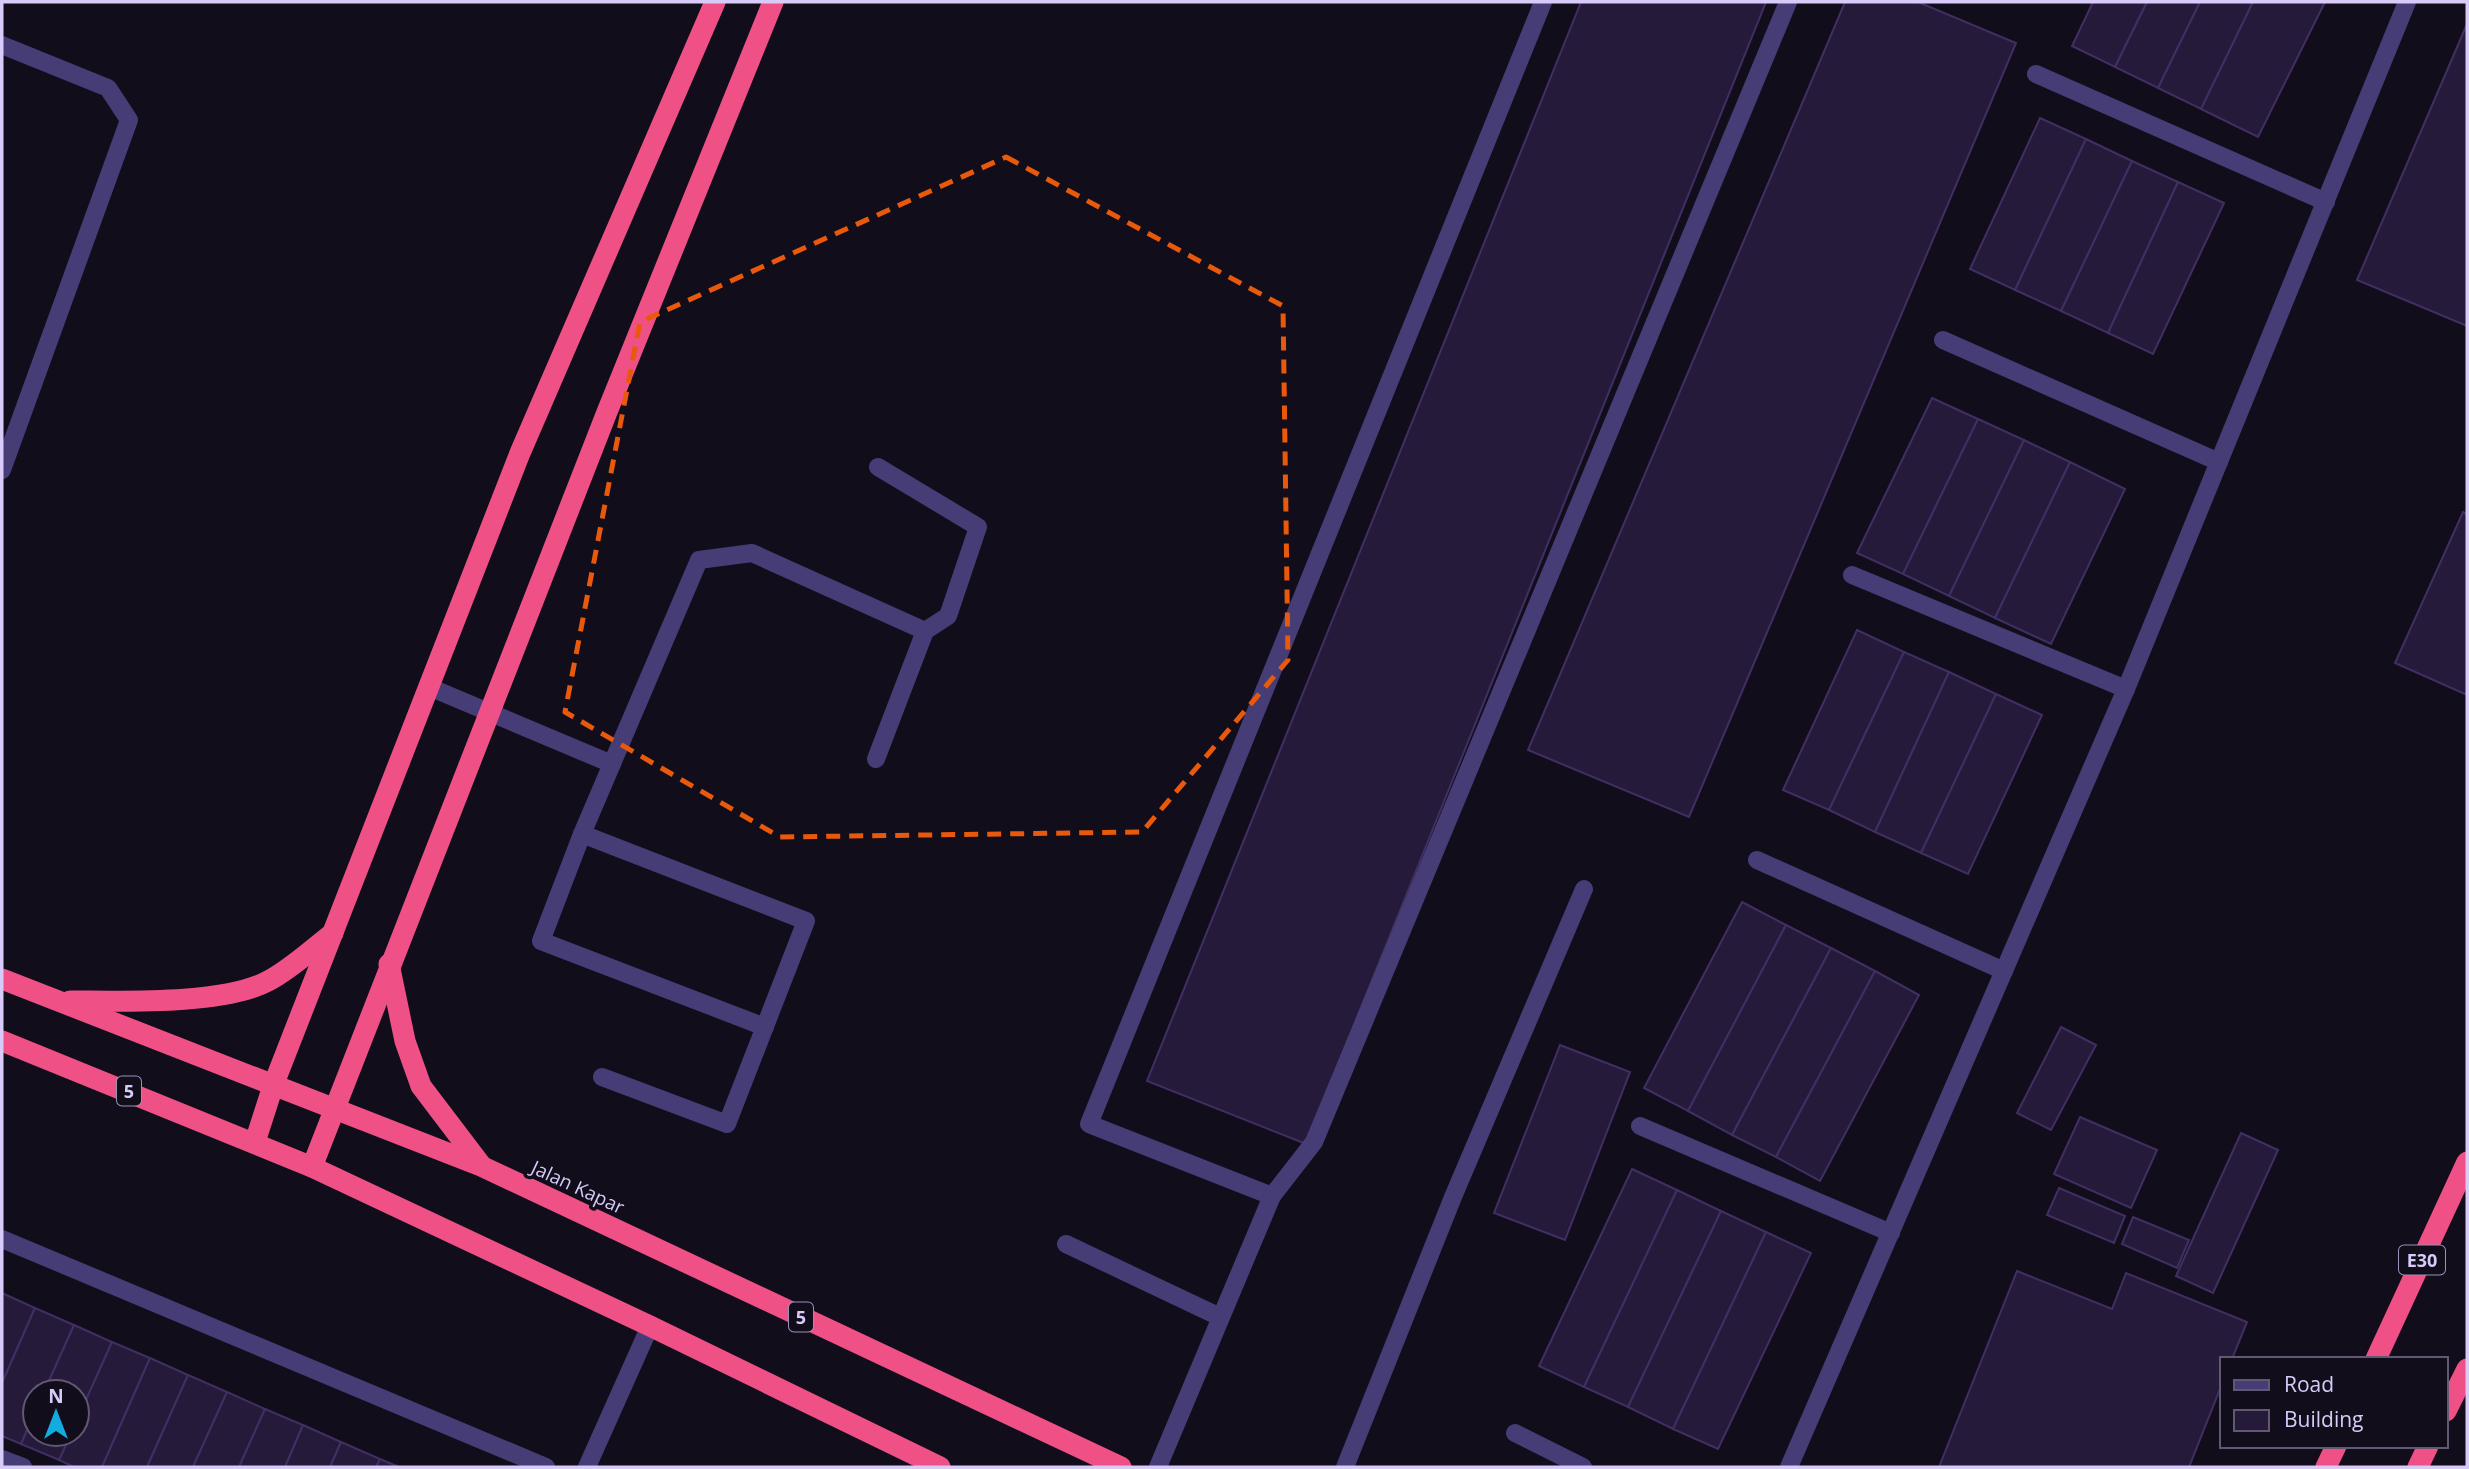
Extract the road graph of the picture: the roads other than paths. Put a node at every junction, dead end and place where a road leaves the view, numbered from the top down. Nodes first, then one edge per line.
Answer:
1 (715, 2) edge
2 (773, 2) edge
3 (1544, 2) edge
4 (1788, 2) edge
5 (2407, 2) edge
6 (2, 46) edge
7 (2036, 74) dead end
8 (2326, 202) junction
9 (1942, 340) dead end
10 (9, 423) edge
11 (2219, 463) junction
12 (878, 467) dead end
13 (2, 470) edge
14 (1852, 575) dead end
15 (926, 631) junction
16 (429, 687) junction
17 (2126, 690) junction
18 (489, 712) junction
19 (876, 758) dead end
20 (612, 764) junction
21 (582, 834) junction
22 (1757, 860) dead end
23 (1584, 889) dead end
24 (333, 933) junction
25 (389, 964) junction
26 (2004, 971) junction
27 (2, 979) edge
28 (57, 1001) junction
29 (765, 1027) junction
30 (2, 1041) edge
31 (601, 1077) dead end
32 (273, 1086) junction
33 (337, 1108) junction
34 (1640, 1126) dead end
35 (255, 1142) junction
36 (2467, 1161) edge
37 (481, 1166) junction
38 (312, 1167) junction
39 (1272, 1196) junction
40 (1891, 1233) junction
41 (2, 1240) edge
42 (1066, 1244) dead end
43 (1220, 1317) junction
44 (650, 1326) junction
45 (2377, 1357) edge
46 (2467, 1369) edge
47 (2448, 1407) edge
48 (1514, 1433) dead end
49 (2335, 1448) edge
50 (2427, 1448) edge
51 (2, 1459) edge
52 (23, 1467) edge
53 (546, 1467) edge
54 (587, 1467) edge
55 (940, 1467) edge
56 (1121, 1467) edge
57 (1158, 1467) edge
58 (1345, 1467) edge
59 (1583, 1467) edge
60 (1789, 1467) edge
61 (2326, 1467) edge
62 (2418, 1467) edge

1 - 16 highway
2 - 18 highway
3 - 39 street
4 - 39 street
5 - 8 street
6 - 10 street
7 - 8 street
8 - 11 street
9 - 11 street
10 - 13 street
11 - 17 street
12 - 15 street
14 - 17 street
15 - 19 street
15 - 20 street
16 - 18 street
16 - 24 highway
17 - 26 street
18 - 20 street
18 - 25 highway
20 - 21 street
21 - 29 street
21 - 29 street
22 - 26 street
23 - 58 street
24 - 28 highway
24 - 32 highway
25 - 33 highway
25 - 37 highway
26 - 40 street
27 - 28 highway, Jalan Kapar / 5
28 - 32 highway, Jalan Kapar / 5
29 - 31 street
30 - 35 highway, 5
32 - 33 highway, Jalan Kapar / 5
32 - 35 highway
33 - 37 highway, Jalan Kapar / 5
33 - 38 highway
34 - 40 street
35 - 38 highway, 5
36 - 45 highway, E30
37 - 56 highway, Jalan Kapar / 5
38 - 44 highway, 5
39 - 43 street
40 - 60 street
41 - 53 street
42 - 43 street
43 - 57 street
44 - 54 street
44 - 55 highway, 5
46 - 47 highway
48 - 59 street
49 - 61 highway
50 - 62 highway
51 - 52 street

